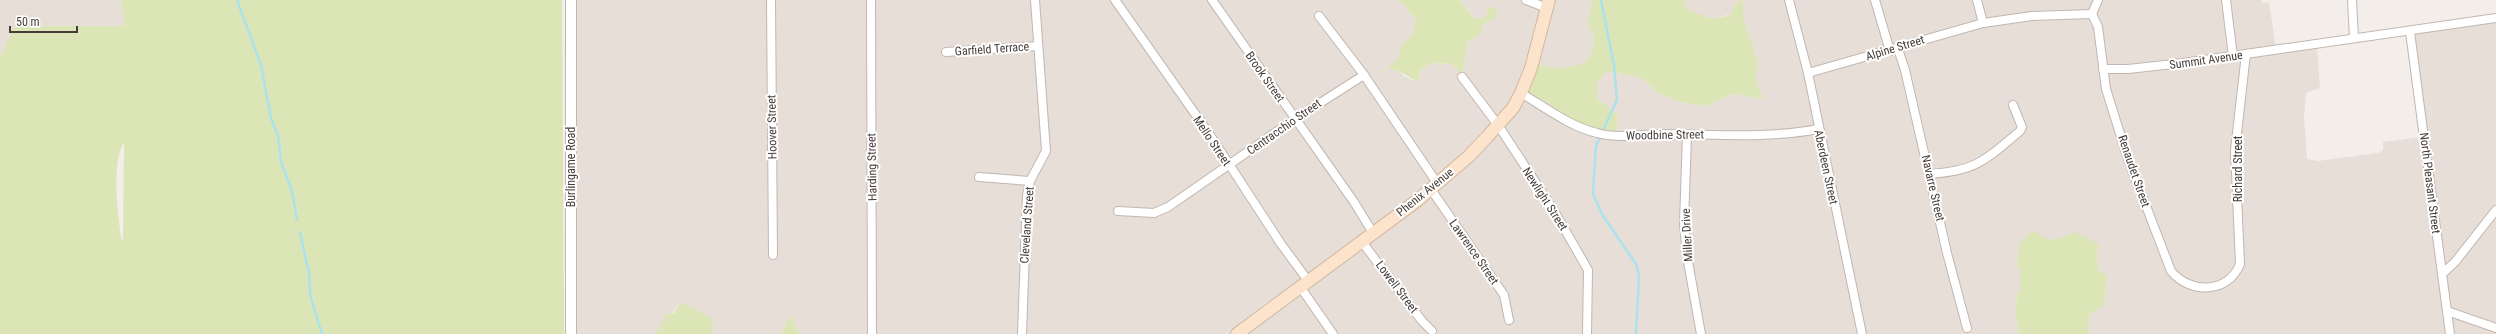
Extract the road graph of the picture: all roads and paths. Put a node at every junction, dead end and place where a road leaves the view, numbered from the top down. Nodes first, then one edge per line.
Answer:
1 (570, 0) edge
2 (771, 0) edge
3 (871, 0) edge
4 (1035, 0) edge
5 (1115, 0) edge
6 (1212, 0) edge
7 (1526, 0) edge
8 (1789, 0) edge
9 (1875, 0) edge
10 (1977, 0) edge
11 (2098, 0) edge
12 (2226, 0) edge
13 (2352, 0) edge
14 (1548, 4) edge
15 (2092, 14) junction
16 (1319, 16) dead end
17 (2496, 18) edge
18 (1983, 22) junction
19 (2410, 32) junction
20 (2354, 38) junction
21 (1038, 46) junction
22 (1894, 50) junction
23 (946, 52) dead end
24 (2246, 54) junction
25 (2233, 56) junction
26 (2103, 69) junction
27 (1808, 73) junction
28 (1364, 75) junction
29 (1462, 78) dead end
30 (1522, 93) junction
31 (2013, 105) dead end
32 (1295, 119) junction
33 (1498, 125) junction
34 (1818, 129) junction
35 (1686, 134) junction
36 (1228, 166) junction
37 (1929, 174) junction
38 (979, 177) dead end
39 (1030, 181) junction
40 (1433, 186) junction
41 (2496, 210) edge
42 (1118, 211) dead end
43 (1372, 233) junction
44 (1362, 242) junction
45 (773, 255) dead end
46 (2171, 271) joint
47 (2442, 274) junction
48 (1305, 285) junction
49 (2447, 311) junction
50 (1509, 320) dead end
51 (1967, 328) dead end
52 (2496, 328) edge
53 (1432, 331) dead end
54 (571, 334) edge
55 (872, 334) edge
56 (1022, 334) edge
57 (1237, 334) edge
58 (1333, 334) edge
59 (1588, 334) edge
60 (1701, 334) edge
61 (1862, 334) edge
62 (2450, 334) edge

1 - 54 street, Burlingame Road
2 - 45 street, Hoover Street
3 - 55 street, Harding Street
4 - 21 street, Cleveland Street
5 - 36 street, Mello Street
6 - 32 street, Brook Street
7 - 14 street
8 - 27 street, Aberdeen Street
9 - 22 street, Navarre Street
10 - 18 street
11 - 15 street
12 - 25 street
13 - 20 street
14 - 30 main road, Phenix Avenue
15 - 18 street
15 - 26 street
16 - 28 street, Lawrence Street
17 - 19 street, Summit Avenue
18 - 22 street, Alpine Street
19 - 20 street, Summit Avenue
19 - 47 street, North Pleasant Street
20 - 24 street, Summit Avenue
21 - 23 street, Garfield Terrace
21 - 39 street, Cleveland Street
22 - 27 street, Alpine Street
22 - 37 street, Navarre Street
24 - 25 street, Summit Avenue
24 - 46 street, Richard Street
25 - 26 street, Summit Avenue
26 - 46 street, Renaudet Street
27 - 34 street, Aberdeen Street
28 - 32 street, Centracchio Street
28 - 40 street, Lawrence Street
29 - 33 street, Newlight Street
30 - 33 main road, Phenix Avenue
30 - 35 street, Woodbine Street
31 - 37 street
32 - 36 street, Centracchio Street
32 - 43 street, Brook Street
33 - 40 main road, Phenix Avenue
33 - 59 street, Newlight Street
34 - 35 street, Woodbine Street
34 - 61 street, Aberdeen Street
35 - 60 street, Miller Drive
36 - 42 street, Centracchio Street
36 - 48 street, Mello Street
37 - 51 street, Navarre Street
38 - 39 street
39 - 56 street, Cleveland Street
40 - 43 main road, Phenix Avenue
40 - 50 street, Lawrence Street
41 - 47 street
43 - 44 main road, Phenix Avenue
44 - 48 main road, Phenix Avenue
44 - 53 street, Lowell Street
47 - 49 street, North Pleasant Street
48 - 57 main road, Phenix Avenue
48 - 58 street, Mello Street
49 - 52 street
49 - 62 street, North Pleasant Street

